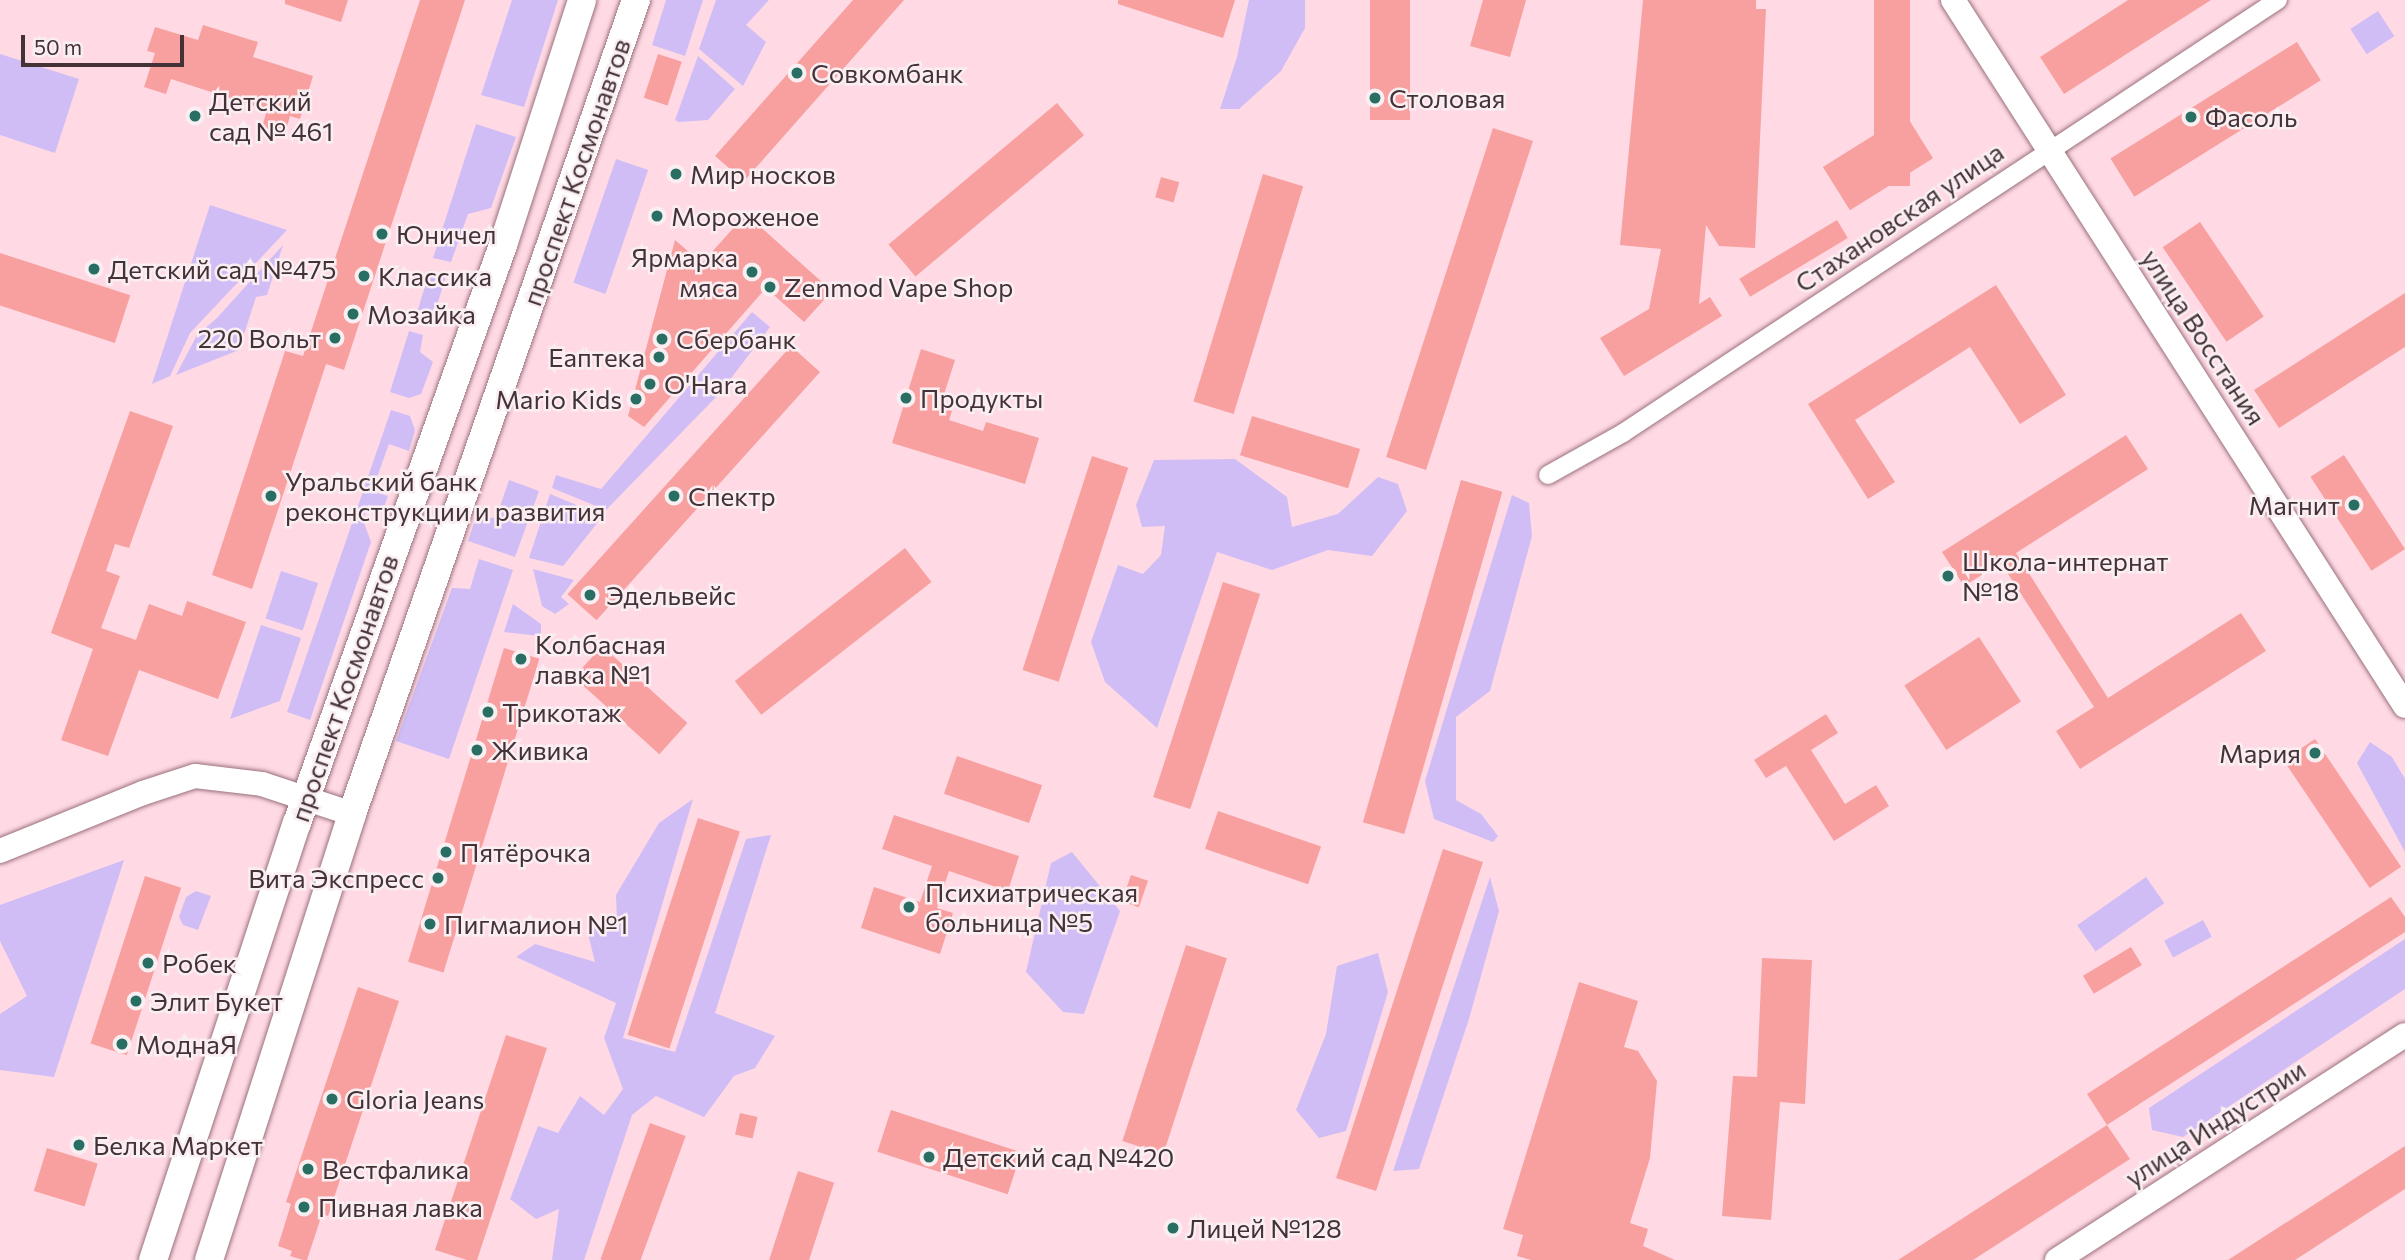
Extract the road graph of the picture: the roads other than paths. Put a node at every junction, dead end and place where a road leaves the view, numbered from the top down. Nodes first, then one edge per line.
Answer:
1 (582, 0) edge
2 (636, 0) edge
3 (1953, 0) edge
4 (2278, 0) edge
5 (2048, 149) junction
6 (1549, 475) dead end
7 (2405, 706) edge
8 (305, 798) junction
9 (352, 814) junction
10 (0, 851) edge
11 (2405, 1035) edge
12 (153, 1260) edge
13 (209, 1260) edge
14 (2057, 1260) edge

1 - 8 main road, проспект Космонавтов
2 - 9 main road, проспект Космонавтов
3 - 5 main road, улица Восстания
4 - 5 street, Стахановская улица
5 - 6 street, Стахановская улица
5 - 7 main road, улица Восстания
8 - 9 main road
8 - 10 main road
8 - 12 main road, проспект Космонавтов
9 - 13 main road, проспект Космонавтов
11 - 14 main road, улица Индустрии

